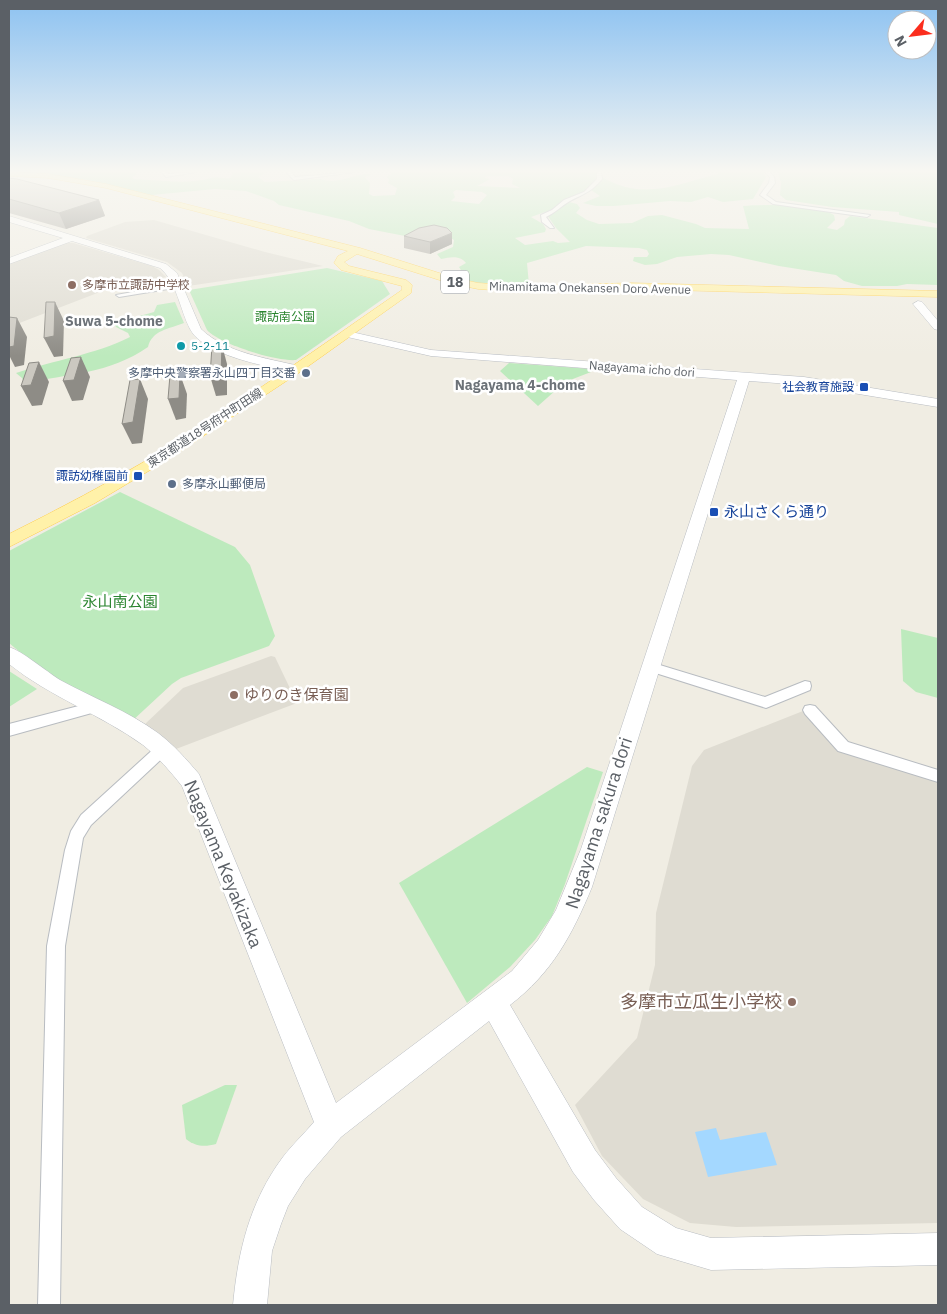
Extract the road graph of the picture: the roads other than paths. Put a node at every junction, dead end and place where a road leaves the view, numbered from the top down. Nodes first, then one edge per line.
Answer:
1 (56, 233) edge
2 (291, 233) edge
3 (72, 238) junction
4 (357, 250) junction
5 (9, 261) edge
6 (178, 286) junction
7 (907, 292) junction
8 (938, 292) edge
9 (119, 295) dead end
10 (918, 304) junction
11 (938, 304) edge
12 (938, 327) edge
13 (347, 334) junction
14 (295, 369) junction
15 (744, 377) junction
16 (938, 403) edge
17 (9, 541) edge
18 (9, 654) edge
19 (650, 667) junction
20 (805, 686) dead end
21 (94, 706) junction
22 (810, 710) dead end
23 (9, 730) edge
24 (164, 748) junction
25 (938, 776) edge
26 (494, 1003) junction
27 (330, 1126) junction
28 (938, 1249) edge
29 (49, 1305) edge
30 (250, 1305) edge

1 - 3 street
2 - 4 main road, Minamitama Onekansen Doro Avenue / 18
3 - 5 street
3 - 6 street
4 - 7 main road, Minamitama Onekansen Doro Avenue / 18
4 - 13 main road, 東京都道18号府中町田線
6 - 9 street
6 - 14 street
7 - 8 main road, Minamitama Onekansen Doro Avenue / 18
7 - 10 main road
10 - 11 main road
10 - 12 street
13 - 14 main road, 東京都道18号府中町田線
13 - 15 street, Nagayama icho dori
14 - 17 main road, 東京都道18号府中町田線
15 - 16 street, Nagayama icho dori
15 - 19 street, Nagayama sakura dori
18 - 21 street, Nagayama Keyakizaka
19 - 20 street
19 - 26 street, Nagayama sakura dori
21 - 23 street
21 - 24 street, Nagayama Keyakizaka
22 - 25 street
24 - 27 street, Nagayama Keyakizaka
24 - 29 street
26 - 27 street, Nagayama sakura dori
26 - 28 street
27 - 30 street, Nagayama sakura dori

